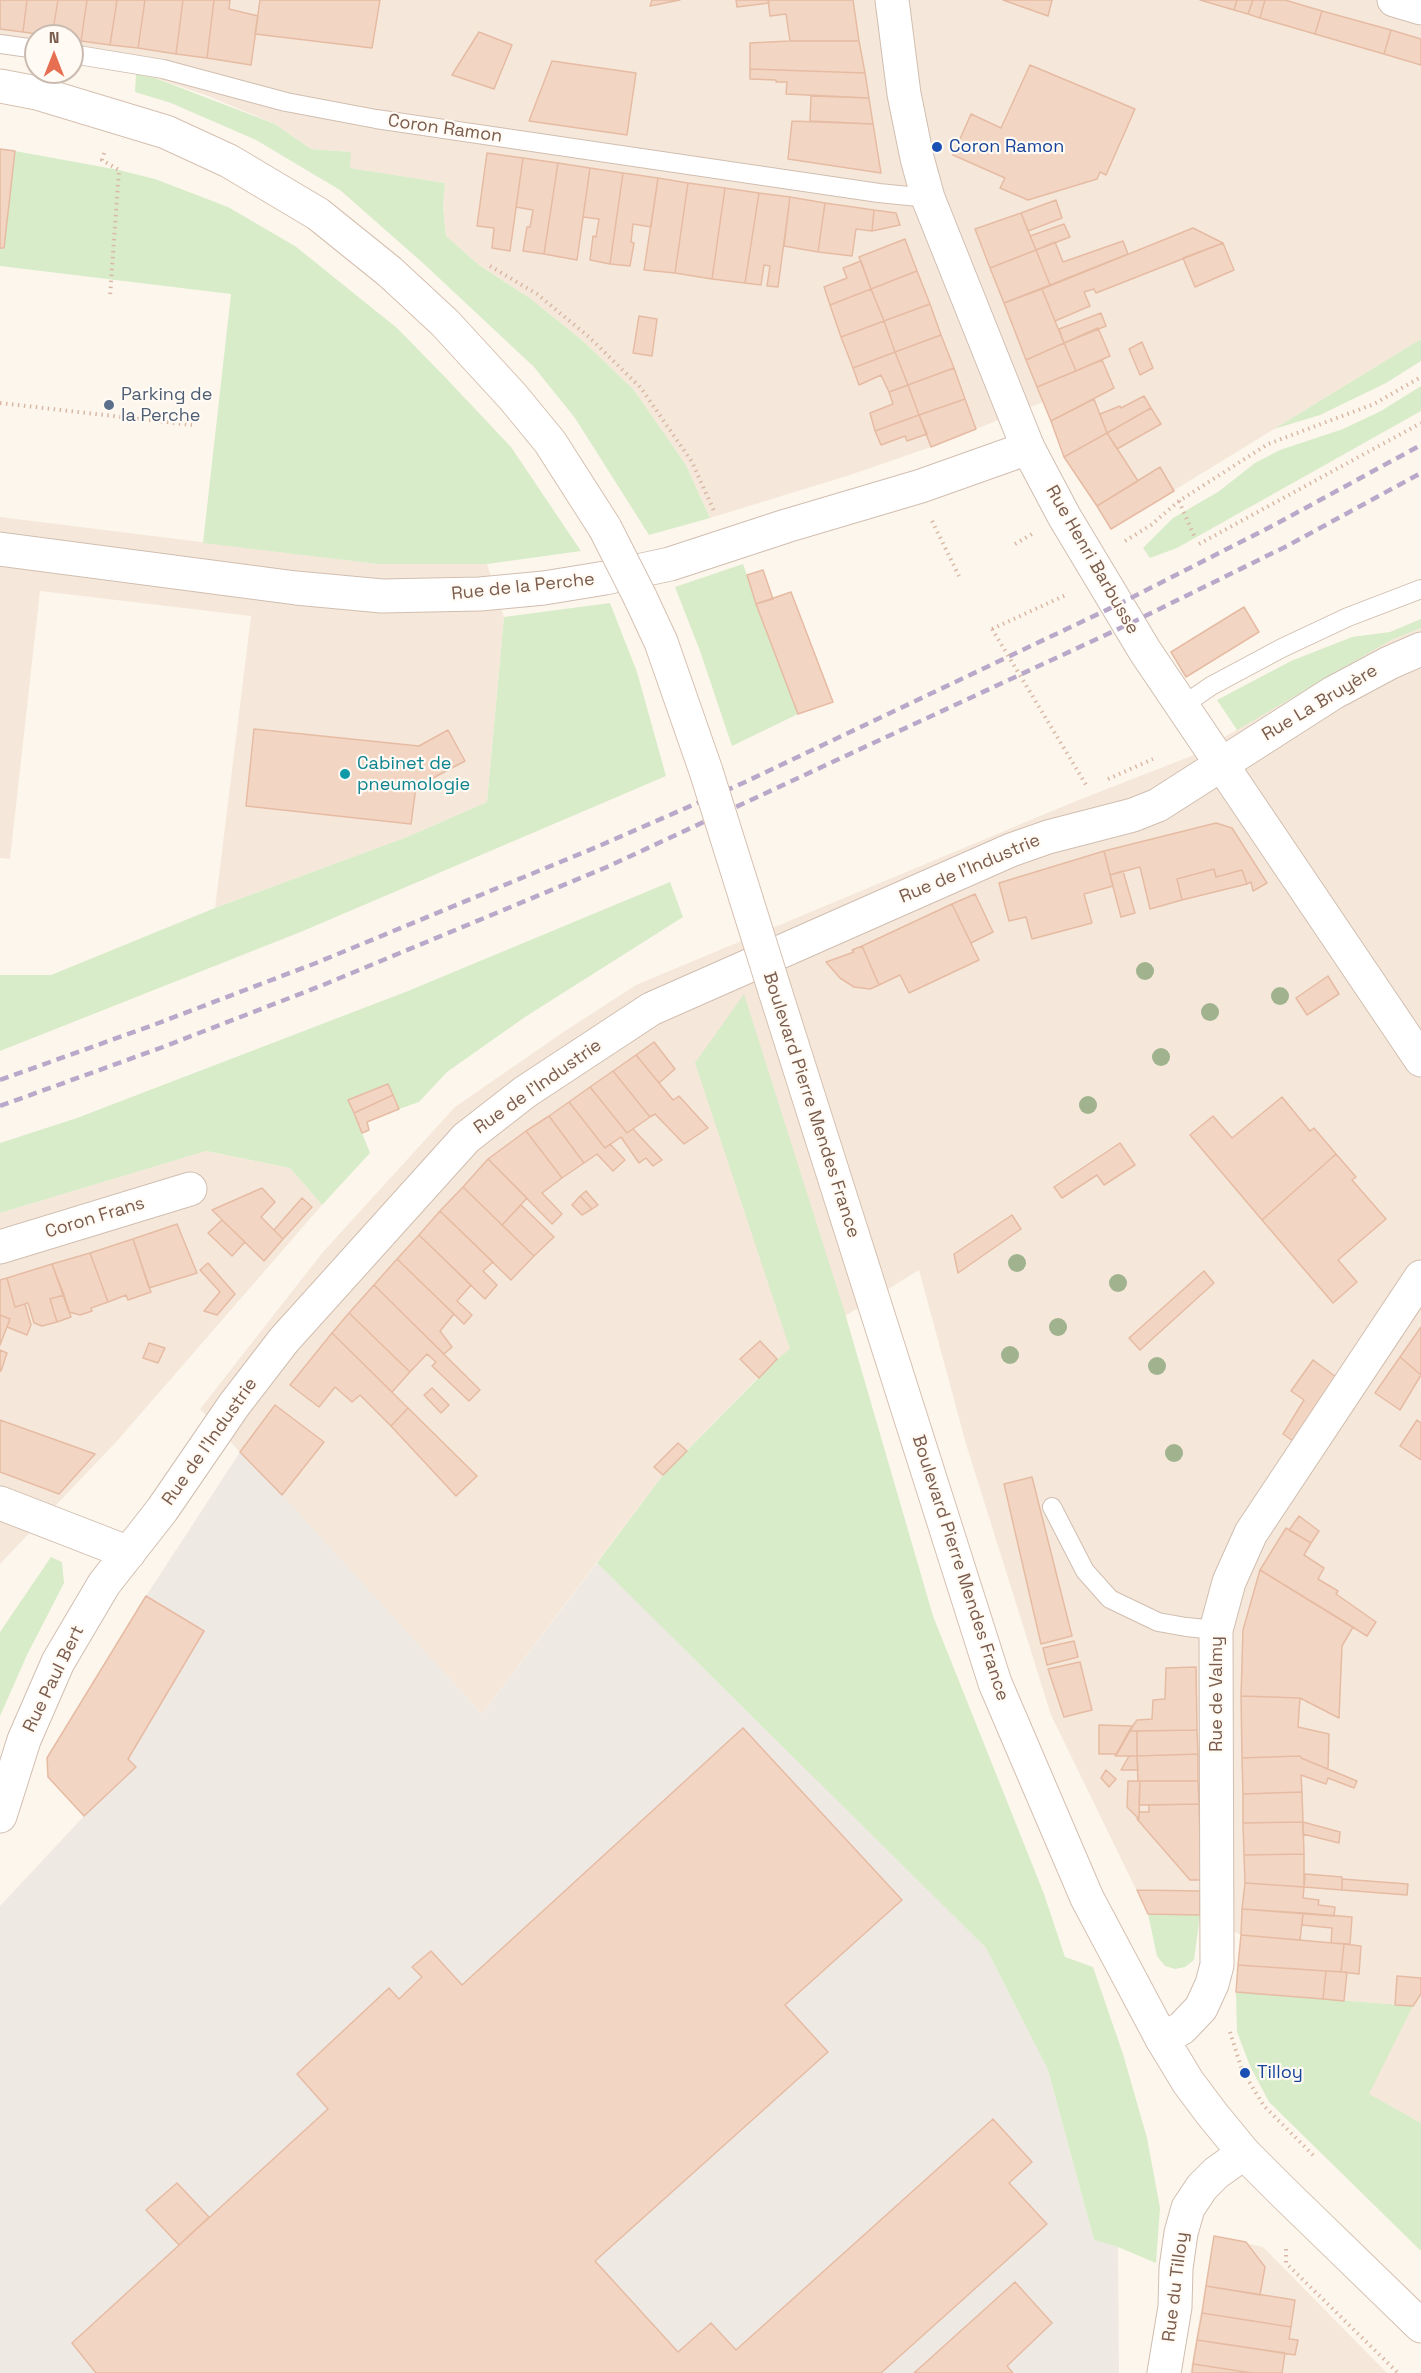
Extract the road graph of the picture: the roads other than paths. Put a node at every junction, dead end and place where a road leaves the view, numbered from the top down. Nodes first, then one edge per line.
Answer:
1 (892, 0) edge
2 (1394, 0) edge
3 (1421, 8) edge
4 (0, 44) edge
5 (24, 47) edge
6 (84, 56) edge
7 (0, 86) edge
8 (928, 198) junction
9 (1028, 448) junction
10 (0, 549) edge
11 (1421, 589) edge
12 (1421, 648) edge
13 (1182, 706) junction
14 (1223, 764) junction
15 (1421, 1060) edge
16 (190, 1189) dead end
17 (0, 1247) edge
18 (1421, 1277) edge
19 (0, 1503) edge
20 (1052, 1507) dead end
21 (129, 1553) junction
22 (1216, 1629) junction
23 (0, 1816) edge
24 (1162, 2039) junction
25 (1244, 2153) junction
26 (1421, 2326) edge
27 (1164, 2373) edge

1 - 8 street, Rue Henri Barbusse
2 - 3 street
4 - 5 lane
6 - 8 lane, Coron Ramon
7 - 24 street, Boulevard Pierre Mendes France, bridge
8 - 9 street, Rue Henri Barbusse
9 - 10 street, Rue de la Perche
9 - 13 street, Rue Henri Barbusse
11 - 13 lane
12 - 14 street, Rue La Bruyère
13 - 14 street, Rue Henri Barbusse
14 - 15 street, Rue Henri Barbusse
14 - 21 street, Rue de l'Industrie
16 - 17 street, Coron Frans
18 - 22 street, Rue de Valmy
19 - 21 street
20 - 22 lane
21 - 23 street, Rue Paul Bert
22 - 24 street, Rue de Valmy
24 - 25 street, Boulevard Pierre Mendes France
25 - 26 street, Boulevard Pierre Mendes France
25 - 27 street, Rue du Tilloy

